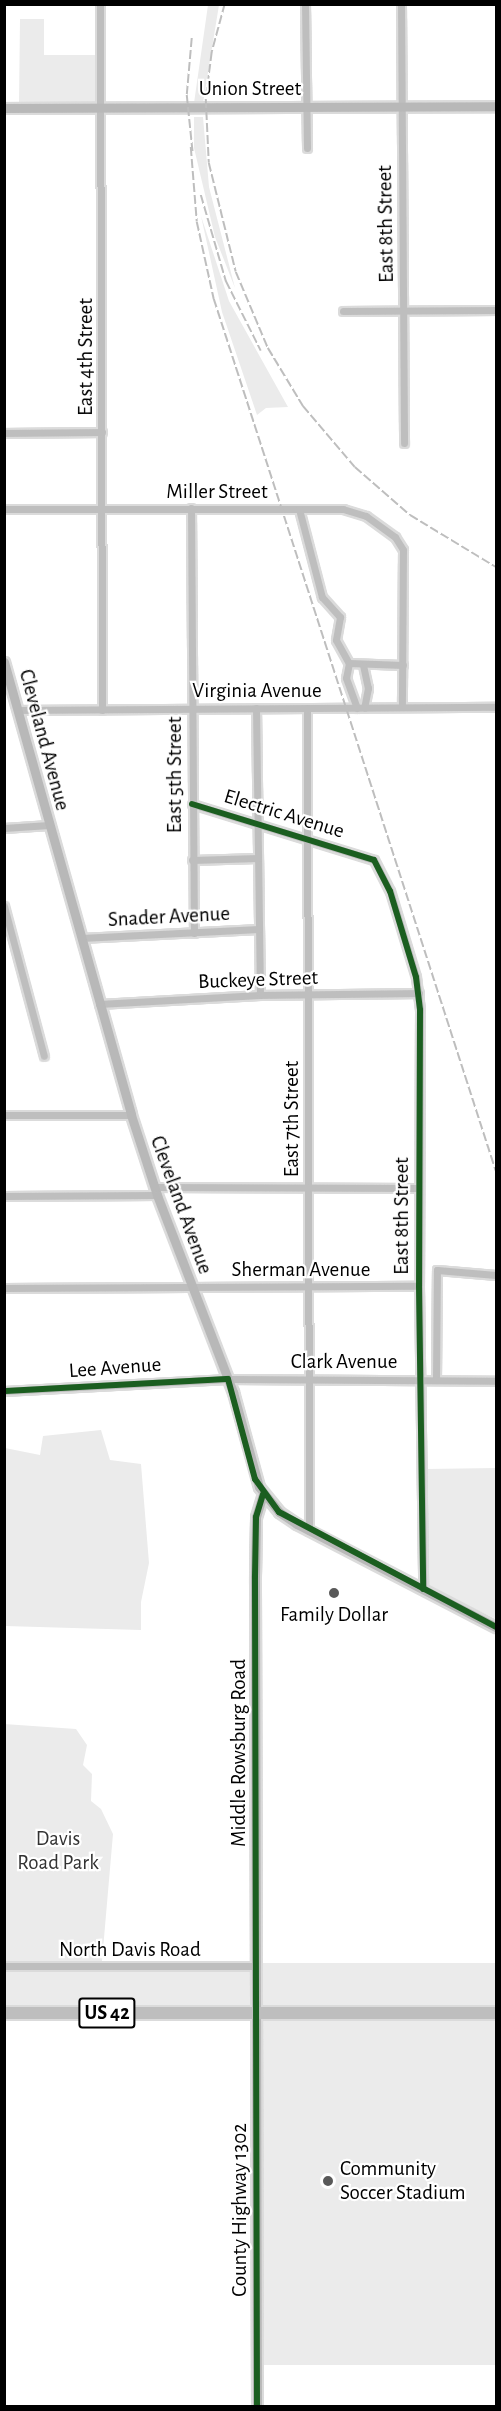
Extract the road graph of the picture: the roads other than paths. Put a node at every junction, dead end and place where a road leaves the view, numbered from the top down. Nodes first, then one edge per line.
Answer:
1 (100, 4) edge
2 (305, 4) edge
3 (401, 4) edge
4 (496, 105) edge
5 (307, 106) junction
6 (402, 106) junction
7 (100, 107) junction
8 (4, 108) edge
9 (307, 148) dead end
10 (404, 310) junction
11 (496, 310) edge
12 (343, 311) dead end
13 (102, 432) junction
14 (4, 433) edge
15 (404, 443) dead end
16 (191, 508) junction
17 (4, 509) edge
18 (300, 509) junction
19 (101, 510) junction
20 (4, 663) edge
21 (349, 663) junction
22 (363, 665) junction
23 (403, 665) junction
24 (402, 707) junction
25 (496, 707) edge
26 (191, 708) junction
27 (256, 708) junction
28 (307, 708) junction
29 (360, 708) junction
30 (17, 710) junction
31 (102, 710) junction
32 (192, 804) junction
33 (258, 824) junction
34 (50, 825) junction
35 (4, 828) edge
36 (308, 837) junction
37 (367, 856) joint
38 (258, 858) junction
39 (192, 860) junction
40 (4, 906) edge
41 (259, 929) junction
42 (194, 933) junction
43 (81, 938) junction
44 (419, 993) junction
45 (308, 994) junction
46 (260, 995) junction
47 (99, 1004) junction
48 (44, 1056) dead end
49 (130, 1115) junction
50 (4, 1116) edge
51 (308, 1188) junction
52 (419, 1188) junction
53 (155, 1191) junction
54 (4, 1196) edge
55 (496, 1275) edge
56 (419, 1286) junction
57 (191, 1287) junction
58 (309, 1287) junction
59 (4, 1288) edge
60 (309, 1378) junction
61 (420, 1378) junction
62 (228, 1379) junction
63 (436, 1379) junction
64 (496, 1381) edge
65 (4, 1391) edge
66 (263, 1494) junction
67 (309, 1531) junction
68 (423, 1589) junction
69 (496, 1627) edge
70 (4, 1966) edge
71 (256, 1966) junction
72 (4, 2013) edge
73 (256, 2013) junction
74 (496, 2013) edge
75 (257, 2406) edge

1 - 7 street, East 4th Street
2 - 5 street
3 - 6 street, East 8th Street
4 - 6 main road, Union Street
5 - 6 main road, Union Street
5 - 7 main road, Union Street
5 - 9 street
6 - 10 street, East 8th Street
7 - 8 main road, Union Street
7 - 13 street, East 4th Street
10 - 11 street
10 - 12 street
10 - 15 street, East 8th Street
13 - 14 street
13 - 19 street, East 4th Street
16 - 18 street, Miller Street
16 - 19 street, Miller Street
16 - 26 street, East 5th Street
17 - 19 street, Miller Street
18 - 21 street
18 - 23 street, Miller Street
19 - 31 street, East 4th Street
20 - 30 main road, Cleveland Avenue
21 - 22 street
21 - 29 street
22 - 23 street
22 - 29 street
23 - 24 street
24 - 25 street, Virginia Avenue
24 - 29 street, Virginia Avenue
26 - 27 street, Virginia Avenue
26 - 31 street, Virginia Avenue
26 - 32 street, East 5th Street
27 - 28 street, Virginia Avenue
27 - 33 street
28 - 29 street, Virginia Avenue
28 - 36 street, East 7th Street
30 - 31 street, Virginia Avenue
30 - 34 main road, Cleveland Avenue
32 - 33 street, Electric Avenue
32 - 39 street, East 5th Street
33 - 36 street, Electric Avenue
33 - 38 street
34 - 35 street
34 - 43 main road, Cleveland Avenue
36 - 37 street, Electric Avenue
36 - 45 street, East 7th Street
37 - 44 street, East 8th Street
38 - 39 street
38 - 41 street
39 - 42 street, East 5th Street
40 - 48 street
41 - 42 street, Snader Avenue
41 - 46 street
42 - 43 street, Snader Avenue
43 - 47 main road, Cleveland Avenue
44 - 45 street, Buckeye Street
44 - 52 street, East 8th Street
45 - 46 street, Buckeye Street
45 - 51 street, East 7th Street
46 - 47 street, Buckeye Street
47 - 49 main road, Cleveland Avenue
49 - 50 street
49 - 53 main road, Cleveland Avenue
51 - 52 street
51 - 53 street
51 - 58 street, East 7th Street
52 - 56 street, East 8th Street
53 - 54 street
53 - 57 main road, Cleveland Avenue
55 - 63 street
56 - 58 street, Sherman Avenue
56 - 61 street, East 8th Street
57 - 58 street, Sherman Avenue
57 - 59 street, Sherman Avenue
57 - 62 main road, Cleveland Avenue
58 - 60 street, East 7th Street
60 - 61 street, Clark Avenue
60 - 62 street, Clark Avenue
60 - 67 street, East 7th Street
61 - 63 street, Clark Avenue
61 - 68 street, East 8th Street
62 - 65 street, Lee Avenue
62 - 66 main road, Cleveland Avenue
63 - 64 street, Clark Avenue
66 - 67 main road, Cleveland Avenue
66 - 71 main road, Middle Rowsburg Road
67 - 68 main road, Cleveland Avenue
68 - 69 main road, Cleveland Avenue
70 - 71 street, North Davis Road
71 - 73 main road, Middle Rowsburg Road
72 - 73 highway, US 42
73 - 74 highway, US 42
73 - 75 main road, County Highway 1302

